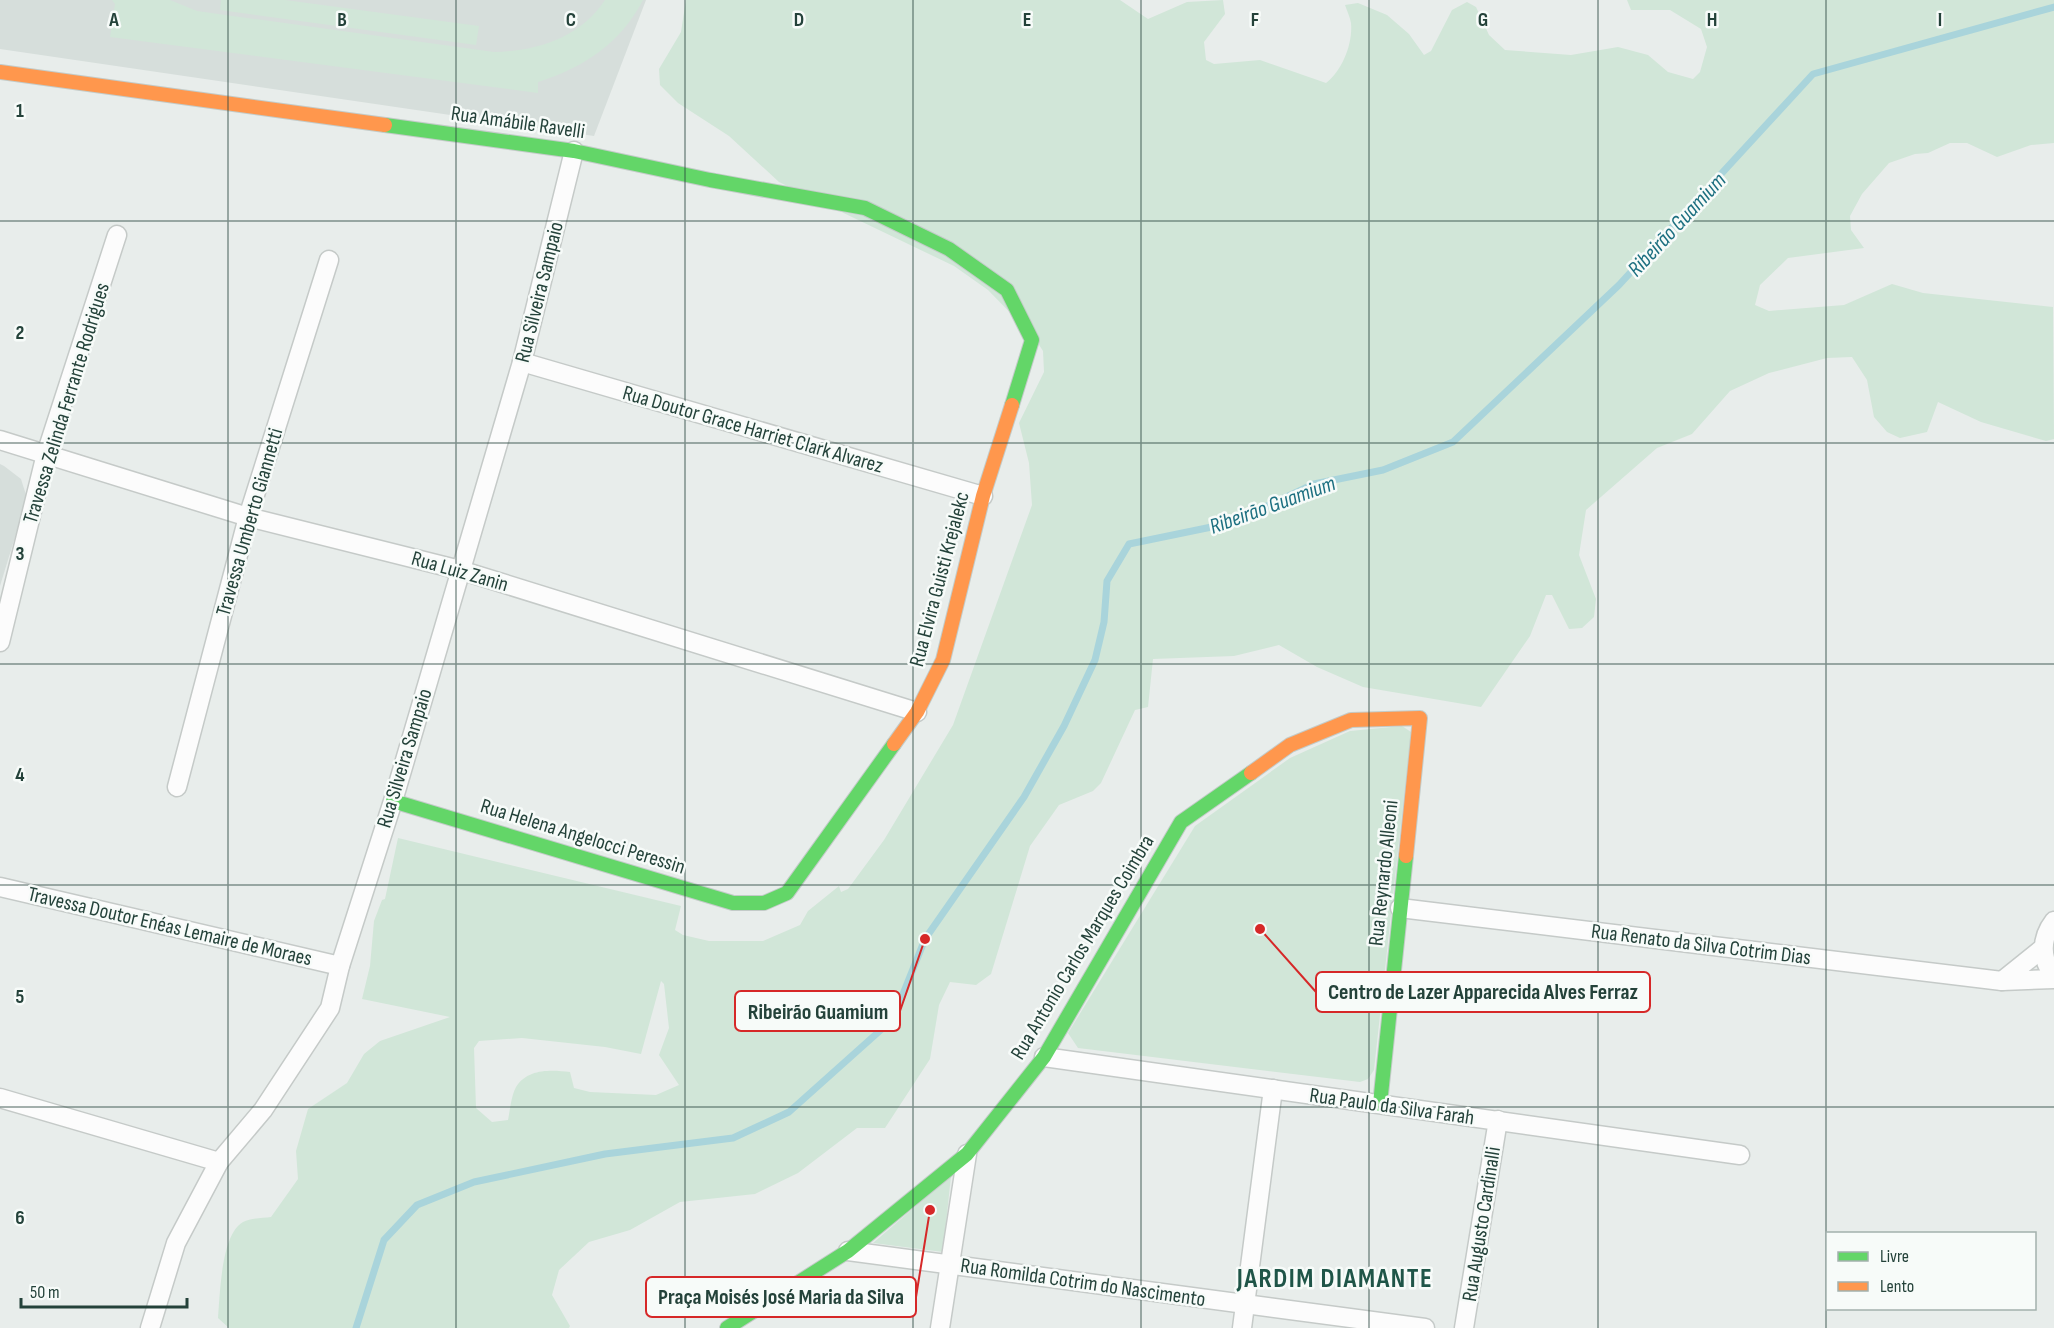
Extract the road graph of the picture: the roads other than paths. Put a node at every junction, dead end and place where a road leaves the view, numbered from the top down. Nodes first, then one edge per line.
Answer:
1 (0, 72) edge
2 (574, 151) junction
3 (117, 235) dead end
4 (329, 260) dead end
5 (1007, 290) joint
6 (522, 362) junction
7 (0, 440) edge
8 (46, 454) junction
9 (983, 496) junction
10 (248, 517) junction
11 (460, 570) junction
12 (0, 642) edge
13 (917, 712) junction
14 (1420, 718) joint
15 (177, 787) dead end
16 (393, 801) junction
17 (0, 886) edge
18 (764, 903) joint
19 (1400, 908) junction
20 (2054, 921) edge
21 (2043, 948) junction
22 (340, 966) junction
23 (2054, 978) edge
24 (2002, 981) junction
25 (1044, 1057) junction
26 (1273, 1089) junction
27 (0, 1098) edge
28 (1380, 1104) junction
29 (1498, 1120) junction
30 (967, 1154) junction
31 (1740, 1155) dead end
32 (219, 1162) junction
33 (848, 1251) junction
34 (950, 1265) junction
35 (1245, 1304) junction
36 (150, 1328) edge
37 (727, 1328) edge
38 (940, 1328) edge
39 (1242, 1328) edge
40 (1425, 1328) edge
41 (1464, 1328) edge

1 - 2 street, Rua Amábile Ravelli
2 - 5 street, Rua Amábile Ravelli
2 - 6 street, Rua Silveira Sampaio
3 - 8 street, Travessa Zelinda Ferrante Rodrigues
4 - 10 street, Travessa Umberto Giannetti
5 - 9 street, Rua Elvira Guisti Krejalekc
6 - 9 street, Rua Doutor Grace Harriet Clark Alvarez
6 - 11 street, Rua Silveira Sampaio
7 - 8 street, Rua Luiz Zanin
8 - 10 street, Rua Luiz Zanin
8 - 12 street, Travessa Zelinda Ferrante Rodrigues
9 - 13 street, Rua Elvira Guisti Krejalekc
10 - 11 street, Rua Luiz Zanin
10 - 15 street, Travessa Umberto Giannetti
11 - 13 street, Rua Luiz Zanin
11 - 16 street, Rua Silveira Sampaio
13 - 18 street, Rua Elvira Guisti Krejalekc
14 - 19 street, Rua Reynardo Alleoni
14 - 25 street, Rua Antonio Carlos Marques Coimbra
16 - 18 street, Rua Helena Angelocci Peressin
16 - 22 street, Rua Silveira Sampaio
17 - 22 street, Travessa Doutor Enéas Lemaire de Moraes
19 - 24 street, Rua Renato da Silva Cotrim Dias
19 - 28 street, Rua Reynardo Alleoni
20 - 21 street
21 - 23 street
21 - 24 street
22 - 32 street, Rua Silveira Sampaio
23 - 24 street, Rua Renato da Silva Cotrim Dias
25 - 26 street, Rua Paulo da Silva Farah
25 - 30 street, Rua Antonio Carlos Marques Coimbra
26 - 28 street, Rua Paulo da Silva Farah
26 - 35 street
27 - 32 street
28 - 29 street, Rua Paulo da Silva Farah
29 - 31 street, Rua Paulo da Silva Farah
29 - 41 street, Rua Augusto Cardinalli
30 - 33 street, Rua Antonio Carlos Marques Coimbra
30 - 34 street
32 - 36 street, Rua Silveira Sampaio
33 - 34 street, Rua Romilda Cotrim do Nascimento
33 - 37 street, Rua Antonio Carlos Marques Coimbra
34 - 35 street, Rua Romilda Cotrim do Nascimento
34 - 38 street
35 - 39 street
35 - 40 street, Rua Romilda Cotrim do Nascimento

